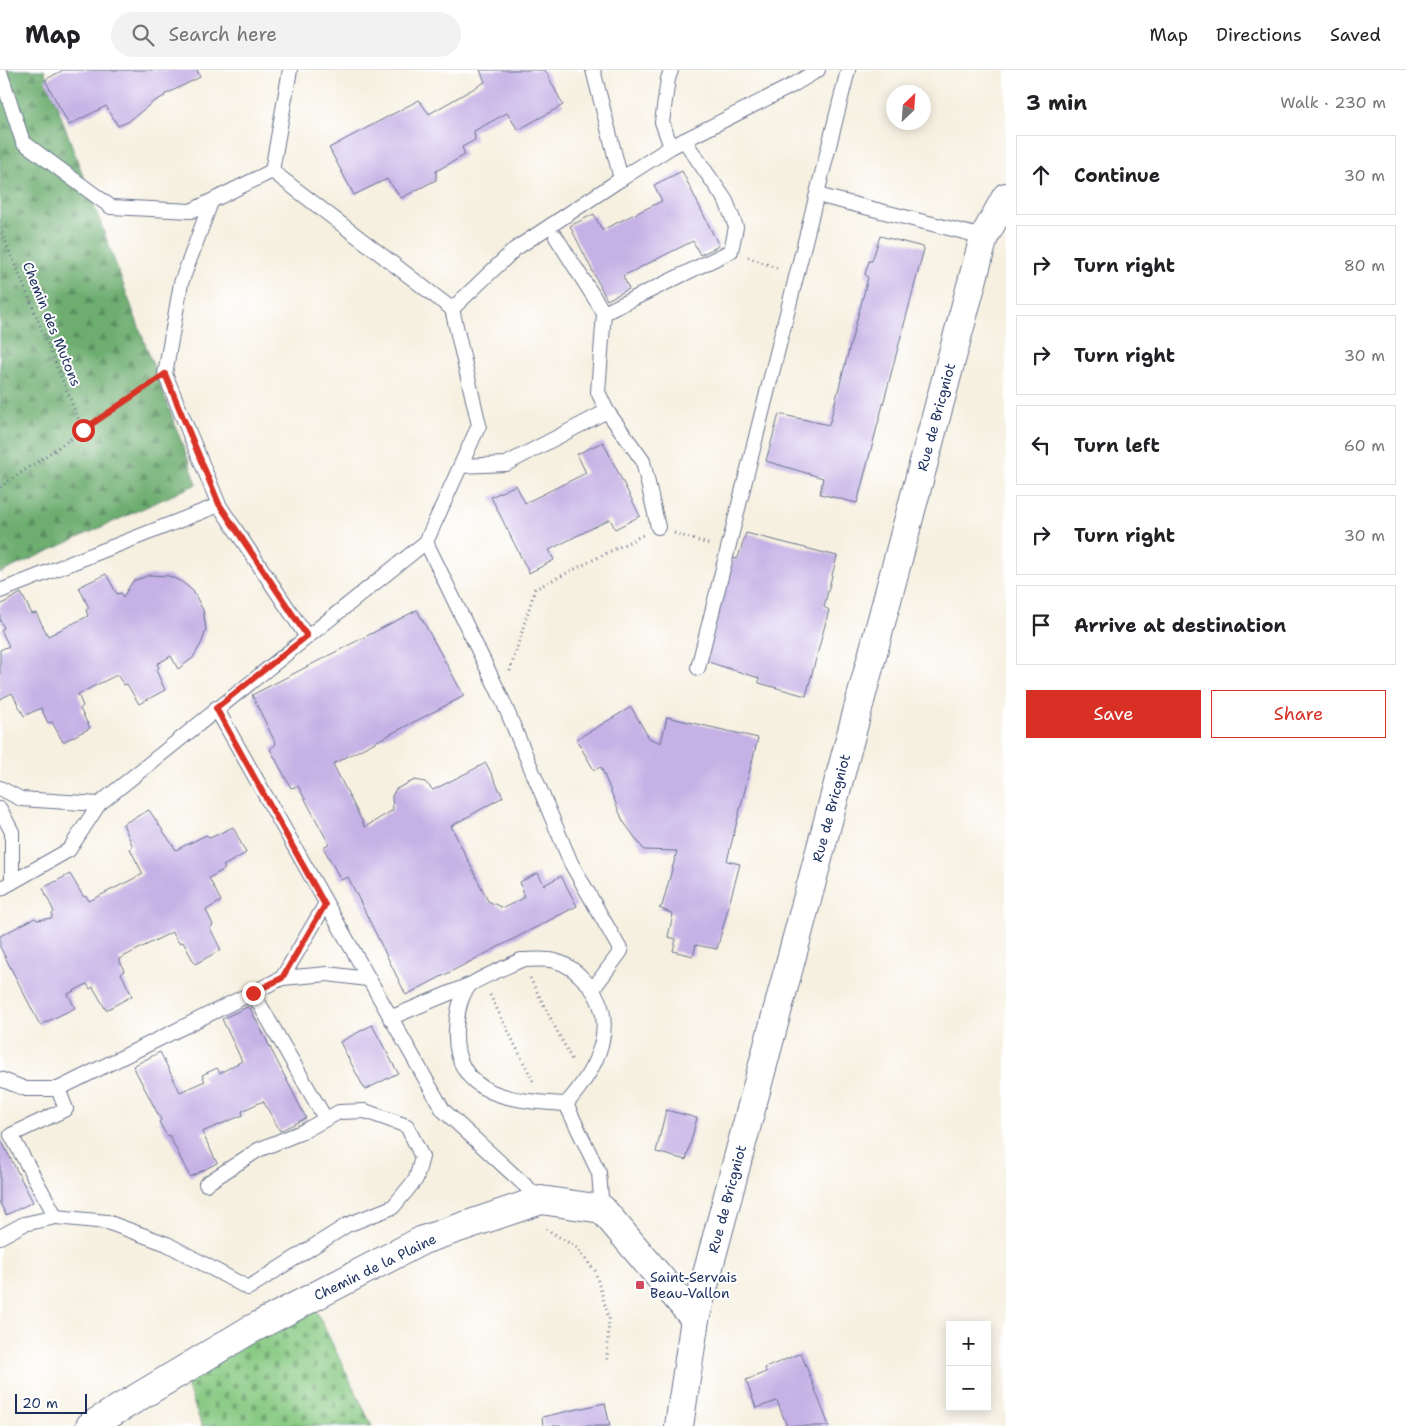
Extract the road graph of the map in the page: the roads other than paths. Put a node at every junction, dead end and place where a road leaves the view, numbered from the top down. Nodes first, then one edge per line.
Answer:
1 (290, 70) edge
2 (593, 70) edge
3 (672, 70) edge
4 (818, 70) edge
5 (848, 70) edge
6 (0, 72) edge
7 (684, 140) junction
8 (670, 147) junction
9 (272, 172) junction
10 (621, 179) junction
11 (817, 195) junction
12 (1006, 197) edge
13 (211, 202) junction
14 (556, 237) dead end
15 (984, 237) junction
16 (452, 309) junction
17 (604, 313) junction
18 (607, 411) junction
19 (461, 466) junction
20 (219, 504) junction
21 (658, 528) road end
22 (426, 542) junction
23 (0, 591) edge
24 (307, 636) junction
25 (698, 668) dead end
26 (216, 708) junction
27 (0, 788) edge
28 (99, 804) junction
29 (0, 809) edge
30 (6, 885) edge
31 (325, 905) junction
32 (282, 978) junction
33 (367, 979) junction
34 (475, 982) junction
35 (593, 990) junction
36 (253, 993) junction
37 (390, 1018) junction
38 (0, 1078) edge
39 (58, 1089) junction
40 (566, 1104) junction
41 (325, 1118) junction
42 (206, 1184) dead end
43 (541, 1200) junction
44 (602, 1209) junction
45 (56, 1217) junction
46 (0, 1237) edge
47 (695, 1319) junction
48 (90, 1426) edge
49 (679, 1426) edge

1 - 9 lane
2 - 10 lane
3 - 8 lane
4 - 7 lane
5 - 11 lane
6 - 13 lane
7 - 8 lane
7 - 17 lane
8 - 10 lane
9 - 13 lane
9 - 16 lane
10 - 16 lane
11 - 15 lane
11 - 25 lane
12 - 15 street, Rue de Bricgniot
13 - 20 lane
14 - 17 lane
15 - 47 street, Rue de Bricgniot
16 - 19 lane
17 - 18 lane
18 - 19 lane
18 - 21 lane
19 - 22 lane
20 - 23 lane
20 - 24 lane
22 - 24 lane
22 - 35 lane
24 - 26 lane
26 - 28 lane
26 - 31 lane
27 - 28 lane
28 - 30 lane
29 - 30 lane
31 - 32 lane
31 - 33 lane
32 - 33 lane
32 - 36 lane
33 - 37 lane
34 - 35 lane
34 - 37 lane
34 - 40 lane
35 - 40 lane
36 - 39 lane
36 - 41 lane
37 - 43 lane
38 - 39 lane
39 - 45 lane
40 - 44 lane
41 - 42 lane
41 - 45 lane
43 - 44 street, Chemin de la Plaine
43 - 48 street, Chemin de la Plaine
44 - 47 street
45 - 46 lane
47 - 49 street, Rue de Bricgniot

